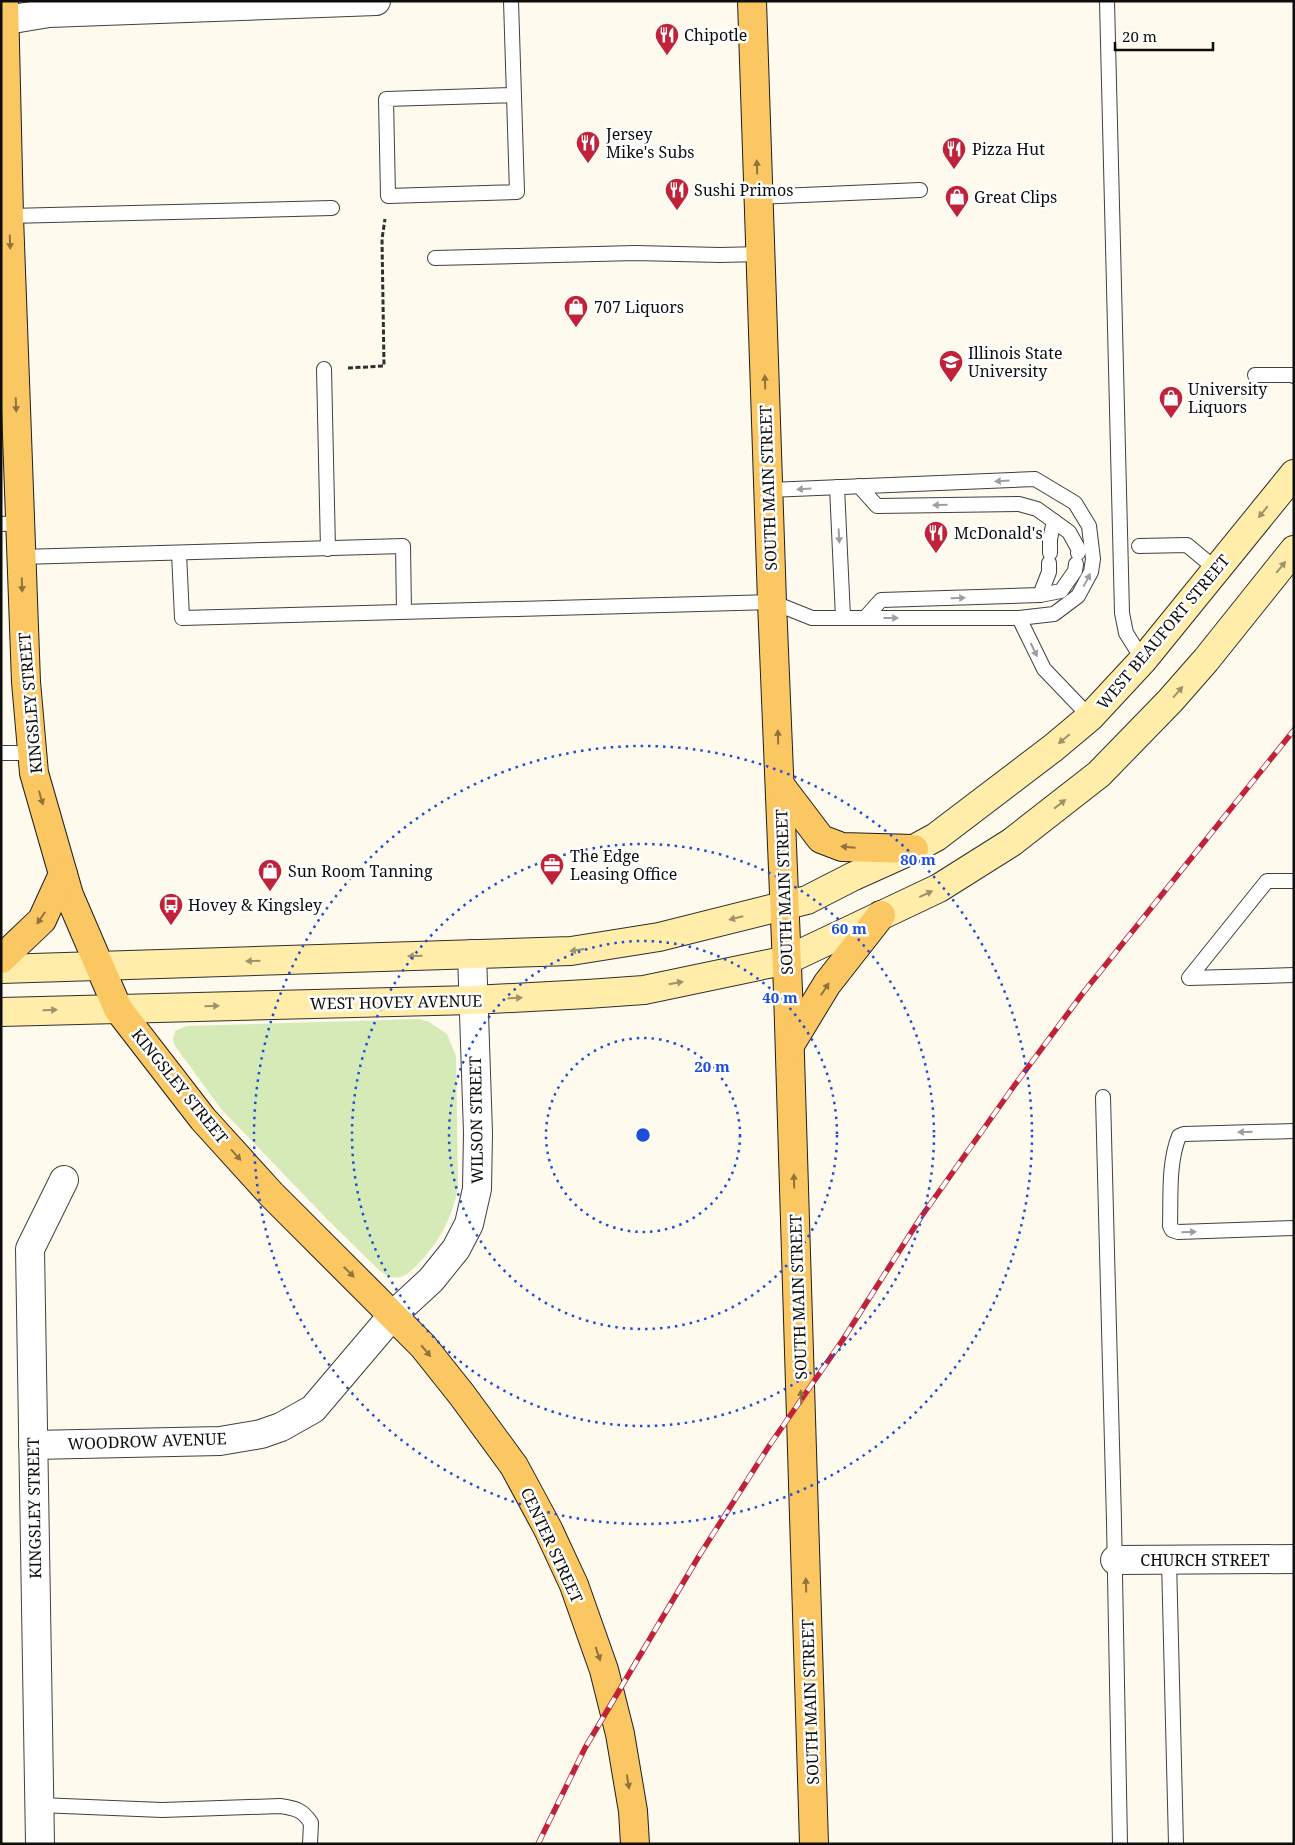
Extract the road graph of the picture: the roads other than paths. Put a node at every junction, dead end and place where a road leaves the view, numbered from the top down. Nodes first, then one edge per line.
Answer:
1 (376, 1) edge
2 (511, 1) edge
3 (752, 1) edge
4 (1107, 1) edge
5 (3, 14) edge
6 (514, 95) junction
7 (920, 190) dead end
8 (758, 197) junction
9 (332, 208) dead end
10 (9, 216) junction
11 (761, 254) junction
12 (435, 258) dead end
13 (324, 369) road end
14 (1255, 375) dead end
15 (1294, 376) edge
16 (1294, 474) edge
17 (859, 486) junction
18 (837, 487) junction
19 (769, 490) junction
20 (1054, 521) junction
21 (11, 523) edge
22 (1139, 546) dead end
23 (328, 549) junction
24 (1294, 550) edge
25 (179, 553) junction
26 (21, 557) junction
27 (1217, 570) junction
28 (1040, 595) junction
29 (772, 602) junction
30 (404, 611) junction
31 (843, 617) junction
32 (865, 618) junction
33 (1018, 618) junction
34 (1143, 660) junction
35 (1090, 717) junction
36 (1, 753) edge
37 (33, 753) junction
38 (780, 785) junction
39 (914, 849) junction
40 (63, 874) junction
41 (1294, 880) edge
42 (784, 907) junction
43 (882, 915) junction
44 (472, 954) junction
45 (1, 959) edge
46 (787, 960) junction
47 (100, 965) junction
48 (1, 969) edge
49 (1294, 975) edge
50 (473, 1000) junction
51 (118, 1009) junction
52 (1, 1012) edge
53 (790, 1045) junction
54 (1103, 1096) dead end
55 (1294, 1131) edge
56 (64, 1180) dead end
57 (1294, 1228) edge
58 (392, 1316) junction
59 (33, 1445) junction
60 (1294, 1559) edge
61 (1115, 1560) junction
62 (1169, 1560) junction
63 (39, 1805) junction
64 (40, 1844) edge
65 (310, 1844) edge
66 (635, 1844) edge
67 (814, 1844) edge
68 (1120, 1844) edge
69 (1176, 1844) edge

1 - 5 street
2 - 6 lane
8 -> 3 main road, SOUTH MAIN STREET
4 - 34 lane
5 - 10 main road, KINGSLEY STREET
6 - 6 lane
7 - 8 lane
8 - 11 main road, SOUTH MAIN STREET
9 - 10 lane
10 -> 21 main road, KINGSLEY STREET
11 - 12 lane
19 -> 11 main road, SOUTH MAIN STREET
13 - 23 lane
14 - 15 lane
16 -> 27 main road, WEST BEAUFORT STREET
17 - 18 lane
20 -> 17 lane
33 -> 17 lane
18 -> 19 lane
18 -> 31 lane
19 - 29 main road, SOUTH MAIN STREET
20 - 28 lane
20 - 28 lane
21 - 26 main road, KINGSLEY STREET
22 - 27 lane
23 - 25 lane
23 - 30 lane
43 -> 24 main road
25 - 26 lane
25 - 30 lane
26 -> 37 main road, KINGSLEY STREET
27 - 34 main road, WEST BEAUFORT STREET
32 -> 28 lane
29 - 30 lane
29 - 31 lane
38 -> 29 main road, SOUTH MAIN STREET
31 - 32 lane
32 -> 33 lane
33 -> 35 lane
34 - 35 main road, WEST BEAUFORT STREET
35 -> 39 main road, WEST BEAUFORT STREET
36 - 37 lane
37 -> 40 main road, KINGSLEY STREET
39 -> 38 main road
38 - 42 main road, SOUTH MAIN STREET
39 - 42 main road, WEST BEAUFORT STREET
40 -> 45 main road
40 - 47 main road, KINGSLEY STREET
41 - 49 lane
42 -> 44 main road
42 - 46 main road, SOUTH MAIN STREET
43 - 46 main road
53 -> 43 main road
44 -> 47 main road
44 - 50 street, WILSON STREET
50 -> 46 main road, WEST HOVEY AVENUE
46 - 53 main road, SOUTH MAIN STREET
47 - 48 main road
47 - 51 main road, KINGSLEY STREET
51 -> 50 main road, WEST HOVEY AVENUE
50 - 58 street, WILSON STREET
52 -> 51 main road, WEST HOVEY AVENUE
51 -> 58 main road, KINGSLEY STREET
67 -> 53 main road, SOUTH MAIN STREET
54 - 61 lane
55 -> 57 lane
56 - 59 street, KINGSLEY STREET
58 - 59 street, WOODROW AVENUE
58 -> 66 main road, CENTER STREET
59 - 63 street, KINGSLEY STREET
60 - 62 street, CHURCH STREET
61 - 62 street, CHURCH STREET
61 - 68 lane
62 - 69 lane
63 - 64 street, KINGSLEY STREET
63 - 65 lane

